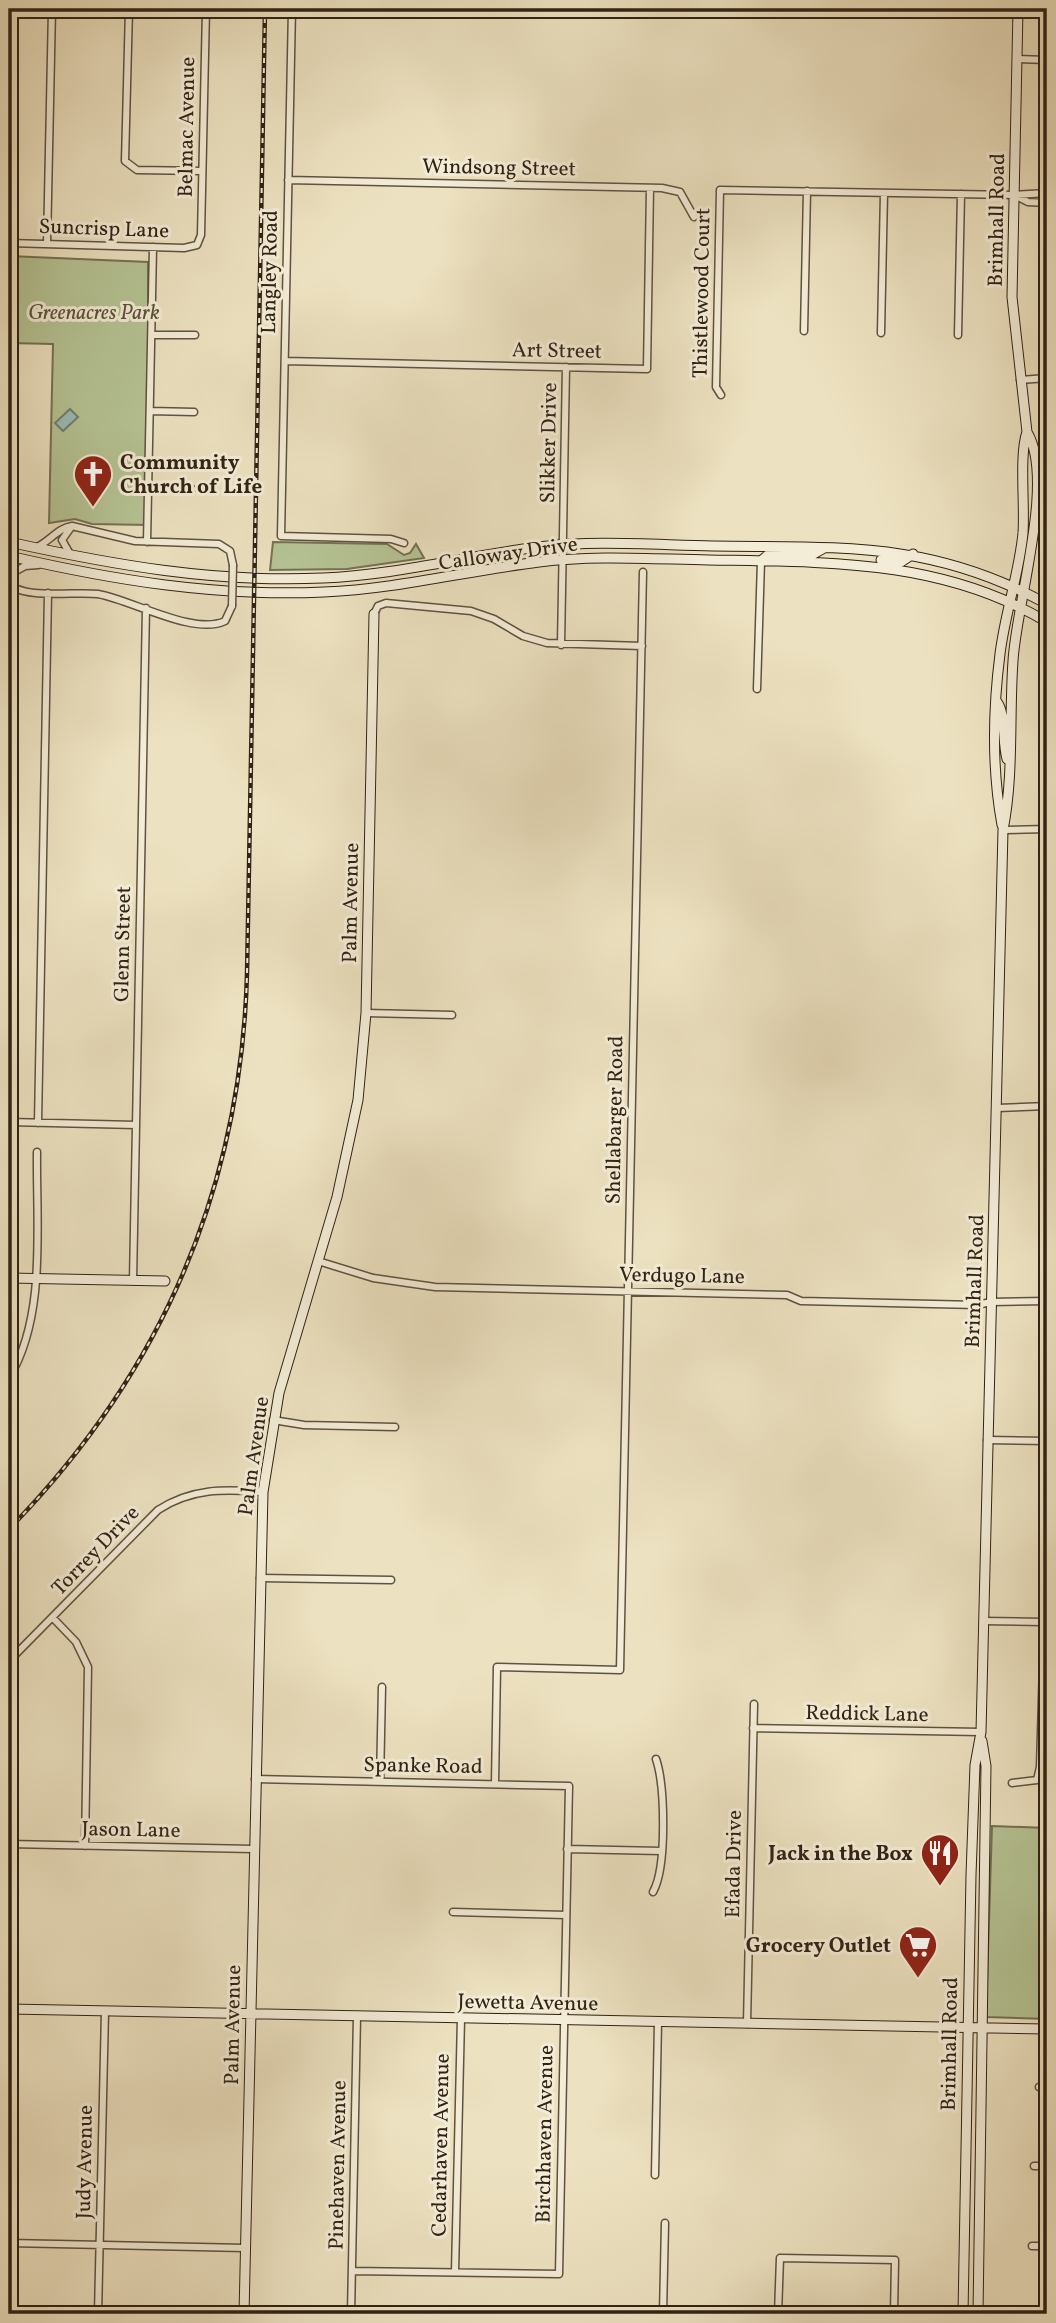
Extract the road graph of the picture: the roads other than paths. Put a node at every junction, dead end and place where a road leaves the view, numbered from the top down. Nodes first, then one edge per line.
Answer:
1 (51, 9) edge
2 (129, 9) edge
3 (206, 9) edge
4 (292, 9) edge
5 (1018, 9) edge
6 (1017, 59) junction
7 (1047, 60) edge
8 (202, 171) junction
9 (288, 180) junction
10 (650, 188) junction
11 (807, 191) junction
12 (884, 193) junction
13 (1047, 193) edge
14 (961, 194) junction
15 (1014, 195) junction
16 (1047, 203) edge
17 (694, 217) dead end
18 (9, 243) edge
19 (47, 244) junction
20 (197, 245) joint
21 (153, 247) junction
22 (804, 331) dead end
23 (881, 333) dead end
24 (152, 335) junction
25 (195, 335) dead end
26 (958, 335) dead end
27 (285, 361) junction
28 (566, 367) junction
29 (1047, 378) edge
30 (1020, 380) junction
31 (721, 395) dead end
32 (150, 411) junction
33 (194, 412) dead end
34 (1027, 432) junction
35 (148, 489) junction
36 (192, 489) dead end
37 (72, 526) junction
38 (9, 542) edge
39 (147, 542) junction
40 (404, 543) dead end
41 (564, 545) junction
42 (826, 547) junction
43 (35, 548) junction
44 (913, 554) junction
45 (9, 556) edge
46 (74, 557) junction
47 (564, 559) junction
48 (761, 561) junction
49 (849, 563) junction
50 (43, 564) junction
51 (643, 572) dead end
52 (1013, 585) junction
53 (11, 586) edge
54 (1025, 592) junction
55 (48, 593) junction
56 (1010, 600) junction
57 (1047, 604) edge
58 (146, 608) junction
59 (1023, 608) junction
60 (374, 614) joint
61 (1047, 622) edge
62 (561, 645) junction
63 (642, 646) junction
64 (758, 689) dead end
65 (996, 701) junction
66 (1010, 768) junction
67 (1003, 830) junction
68 (1047, 830) edge
69 (366, 1013) junction
70 (452, 1015) dead end
71 (1047, 1106) edge
72 (997, 1108) junction
73 (9, 1122) edge
74 (38, 1123) junction
75 (136, 1125) junction
76 (37, 1152) dead end
77 (318, 1261) junction
78 (9, 1278) edge
79 (34, 1279) junction
80 (133, 1281) junction
81 (165, 1281) dead end
82 (628, 1291) junction
83 (1047, 1301) edge
84 (991, 1302) junction
85 (9, 1378) edge
86 (273, 1420) junction
87 (395, 1427) dead end
88 (987, 1440) junction
89 (1047, 1441) edge
90 (263, 1492) junction
91 (1046, 1526) edge
92 (259, 1577) junction
93 (391, 1580) dead end
94 (54, 1618) junction
95 (983, 1621) junction
96 (1044, 1622) junction
97 (9, 1661) edge
98 (382, 1687) dead end
99 (754, 1704) dead end
100 (753, 1728) junction
101 (981, 1732) junction
102 (1044, 1742) edge
103 (656, 1759) dead end
104 (255, 1779) junction
105 (380, 1782) junction
106 (1012, 1783) dead end
107 (495, 1784) junction
108 (569, 1786) joint
109 (974, 1793) junction
110 (9, 1844) edge
111 (85, 1846) junction
112 (253, 1849) junction
113 (567, 1849) junction
114 (985, 1849) junction
115 (661, 1850) junction
116 (971, 1874) junction
117 (653, 1892) dead end
118 (453, 1912) dead end
119 (566, 1914) junction
120 (983, 1935) junction
121 (9, 2009) edge
122 (105, 2011) junction
123 (249, 2014) junction
124 (357, 2016) junction
125 (461, 2018) junction
126 (564, 2020) junction
127 (658, 2022) junction
128 (747, 2024) junction
129 (967, 2029) junction
130 (983, 2029) junction
131 (1047, 2029) edge
132 (1034, 2166) dead end
133 (1047, 2166) edge
134 (655, 2175) dead end
135 (665, 2223) dead end
136 (9, 2243) edge
137 (100, 2245) junction
138 (1032, 2246) dead end
139 (1047, 2246) edge
140 (245, 2248) junction
141 (352, 2270) junction
142 (455, 2272) junction
143 (99, 2314) edge
144 (244, 2314) edge
145 (351, 2314) edge
146 (663, 2314) edge
147 (778, 2314) edge
148 (894, 2314) edge
149 (963, 2314) edge
150 (978, 2314) edge

1 - 19 street
2 - 8 street
3 - 8 street, Belmac Avenue
4 - 9 street, Langley Road
5 - 6 street, Brimhall Road
6 - 7 street
6 - 15 street, Brimhall Road
8 - 20 street, Belmac Avenue
9 - 10 street, Windsong Street
9 - 27 street, Langley Road
10 - 17 street, Windsong Street
10 - 28 street, Art Street
11 - 12 street
11 - 22 street
11 - 31 street, Thistlewood Court
12 - 14 street
12 - 23 street
13 - 15 street
14 - 15 street
14 - 26 street
15 - 16 street
15 - 30 street, Brimhall Road
18 - 19 street, Suncrisp Lane
19 - 21 street, Suncrisp Lane
20 - 21 street, Suncrisp Lane
21 - 24 street
24 - 25 street
24 - 32 street
27 - 28 street, Art Street
27 - 40 street, Langley Road
28 - 41 street, Slikker Drive
29 - 30 street
30 - 34 street, Brimhall Road
32 - 33 street
32 - 35 street
34 - 52 street, Brimhall Road
34 - 54 street, Brimhall Road
35 - 36 street
35 - 39 street
37 - 39 street
37 - 43 street
37 - 46 street
38 - 43 street, Calloway Drive
39 - 58 street, bridge
41 - 42 street, Calloway Drive
41 - 46 street, Calloway Drive
41 - 47 street, Slikker Drive
42 - 44 street, Calloway Drive
42 - 48 street
43 - 46 street, Calloway Drive
44 - 49 street
44 - 52 street, Calloway Drive
45 - 50 street, Calloway Drive
47 - 48 street, Calloway Drive
47 - 50 street, Calloway Drive
47 - 62 street, Slikker Drive
48 - 49 street, Calloway Drive
48 - 64 street
49 - 56 street, Calloway Drive
50 - 53 street
51 - 63 street, Shellabarger Road
52 - 54 street, Calloway Drive
52 - 56 street, Brimhall Road
53 - 55 street
54 - 57 street, Calloway Drive
54 - 59 street, Brimhall Road
55 - 58 street
55 - 74 street
56 - 59 street, Calloway Drive
56 - 65 street, Brimhall Road
58 - 75 street, Glenn Street
59 - 61 street, Calloway Drive
59 - 66 street, Brimhall Road
60 - 62 street
60 - 69 street, Palm Avenue
62 - 63 street
63 - 82 street, Shellabarger Road
65 - 66 street
65 - 67 street, Brimhall Road
66 - 67 street, Brimhall Road
67 - 68 street
67 - 72 street, Brimhall Road
69 - 70 street
69 - 77 street, Palm Avenue
71 - 72 street
72 - 84 street, Brimhall Road
73 - 74 street
74 - 75 street
75 - 80 street, Glenn Street
76 - 79 street
77 - 82 street, Verdugo Lane
77 - 86 street, Palm Avenue
78 - 79 street
79 - 80 street
79 - 85 street
80 - 81 street
82 - 84 street, Verdugo Lane
82 - 107 street, Shellabarger Road
83 - 84 street, Verdugo Lane
84 - 88 street, Brimhall Road
86 - 87 street
86 - 90 street, Palm Avenue
88 - 89 street
88 - 95 street, Brimhall Road
90 - 92 street, Palm Avenue
90 - 94 street, Torrey Drive
91 - 96 street
92 - 93 street
92 - 104 street, Palm Avenue
94 - 97 street, Torrey Drive
94 - 111 street
95 - 96 street
95 - 101 street, Brimhall Road
96 - 102 street
98 - 105 street
99 - 100 street, Efada Drive
100 - 101 street, Reddick Lane
100 - 128 street, Efada Drive
101 - 109 street, Brimhall Road
101 - 114 street, Brimhall Road
102 - 106 street
103 - 115 street
104 - 105 street, Spanke Road
104 - 112 street, Palm Avenue
105 - 107 street, Spanke Road
107 - 108 street, Spanke Road
108 - 113 street, Birchhaven Avenue
109 - 114 street
109 - 116 street, Brimhall Road
110 - 111 street, Jason Lane
111 - 112 street, Jason Lane
112 - 123 street, Palm Avenue
113 - 115 street
113 - 119 street, Birchhaven Avenue
114 - 120 street, Brimhall Road
115 - 117 street
116 - 120 street
116 - 129 street, Brimhall Road
118 - 119 street
119 - 126 street, Birchhaven Avenue
120 - 130 street, Brimhall Road
121 - 122 street, Jewetta Avenue
122 - 123 street, Jewetta Avenue
122 - 137 street, Judy Avenue
123 - 124 street, Jewetta Avenue
123 - 140 street, Palm Avenue
124 - 125 street, Jewetta Avenue
124 - 141 street, Pinehaven Avenue
125 - 126 street, Jewetta Avenue
125 - 142 street, Cedarhaven Avenue
126 - 127 street, Jewetta Avenue
126 - 142 street, Birchhaven Avenue
127 - 128 street, Jewetta Avenue
127 - 134 street
128 - 129 street, Jewetta Avenue
129 - 130 street, Jewetta Avenue
129 - 149 street, Brimhall Road
130 - 131 street, Jewetta Avenue
130 - 150 street, Brimhall Road
132 - 133 street
135 - 146 street
136 - 137 street
137 - 140 street
137 - 143 street, Judy Avenue
138 - 139 street
140 - 144 street, Palm Avenue
141 - 142 street
141 - 145 street, Pinehaven Avenue
147 - 148 street

